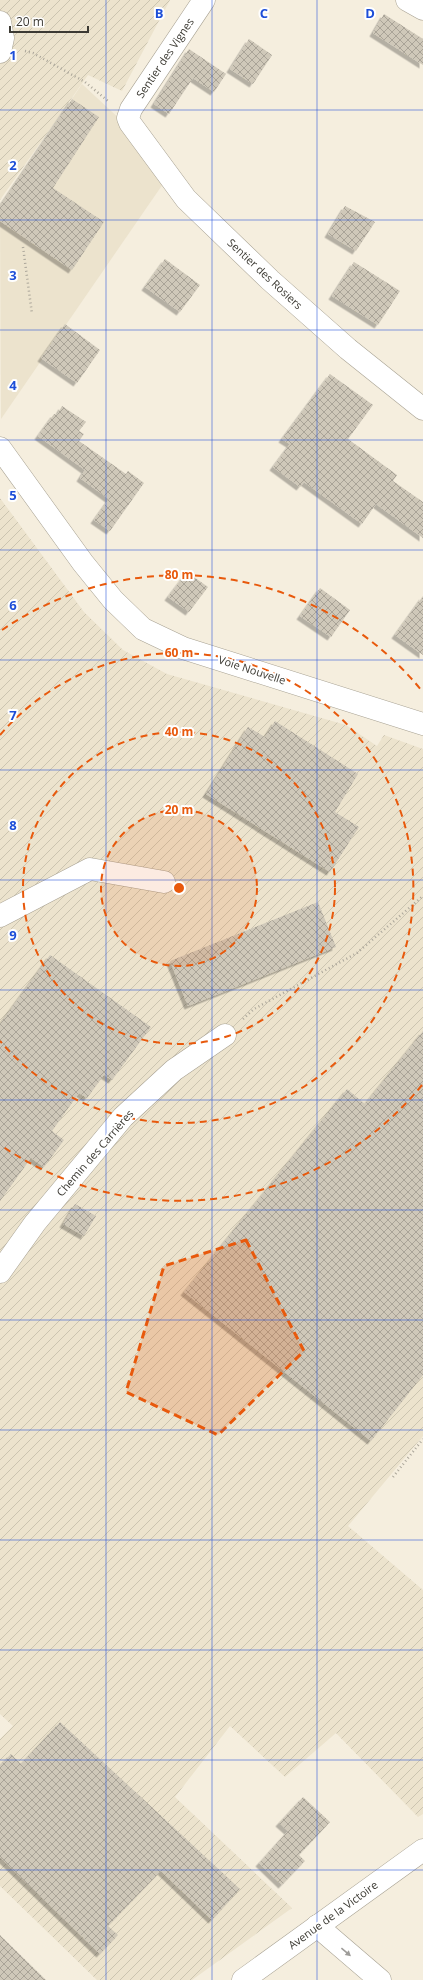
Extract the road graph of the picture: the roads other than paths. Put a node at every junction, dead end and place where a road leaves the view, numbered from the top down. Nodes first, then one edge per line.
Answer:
1 (204, 0) edge
2 (407, 0) edge
3 (423, 9) edge
4 (0, 22) edge
5 (1, 48) edge
6 (128, 118) joint
7 (423, 409) edge
8 (0, 448) edge
9 (423, 724) edge
10 (164, 882) dead end
11 (0, 916) edge
12 (226, 1035) road end
13 (0, 1272) edge
14 (423, 1850) edge
15 (317, 1926) junction
16 (242, 1980) edge
17 (380, 1980) edge

1 - 6 street, Sentier des Vignes
2 - 3 street
4 - 5 street
6 - 7 street, Sentier des Rosiers
8 - 9 street, Voie Nouvelle
10 - 11 street
12 - 13 street, Chemin des Carrières
14 - 15 street, Avenue de la Victoire
15 - 16 street, Avenue de la Victoire
15 -> 17 street

